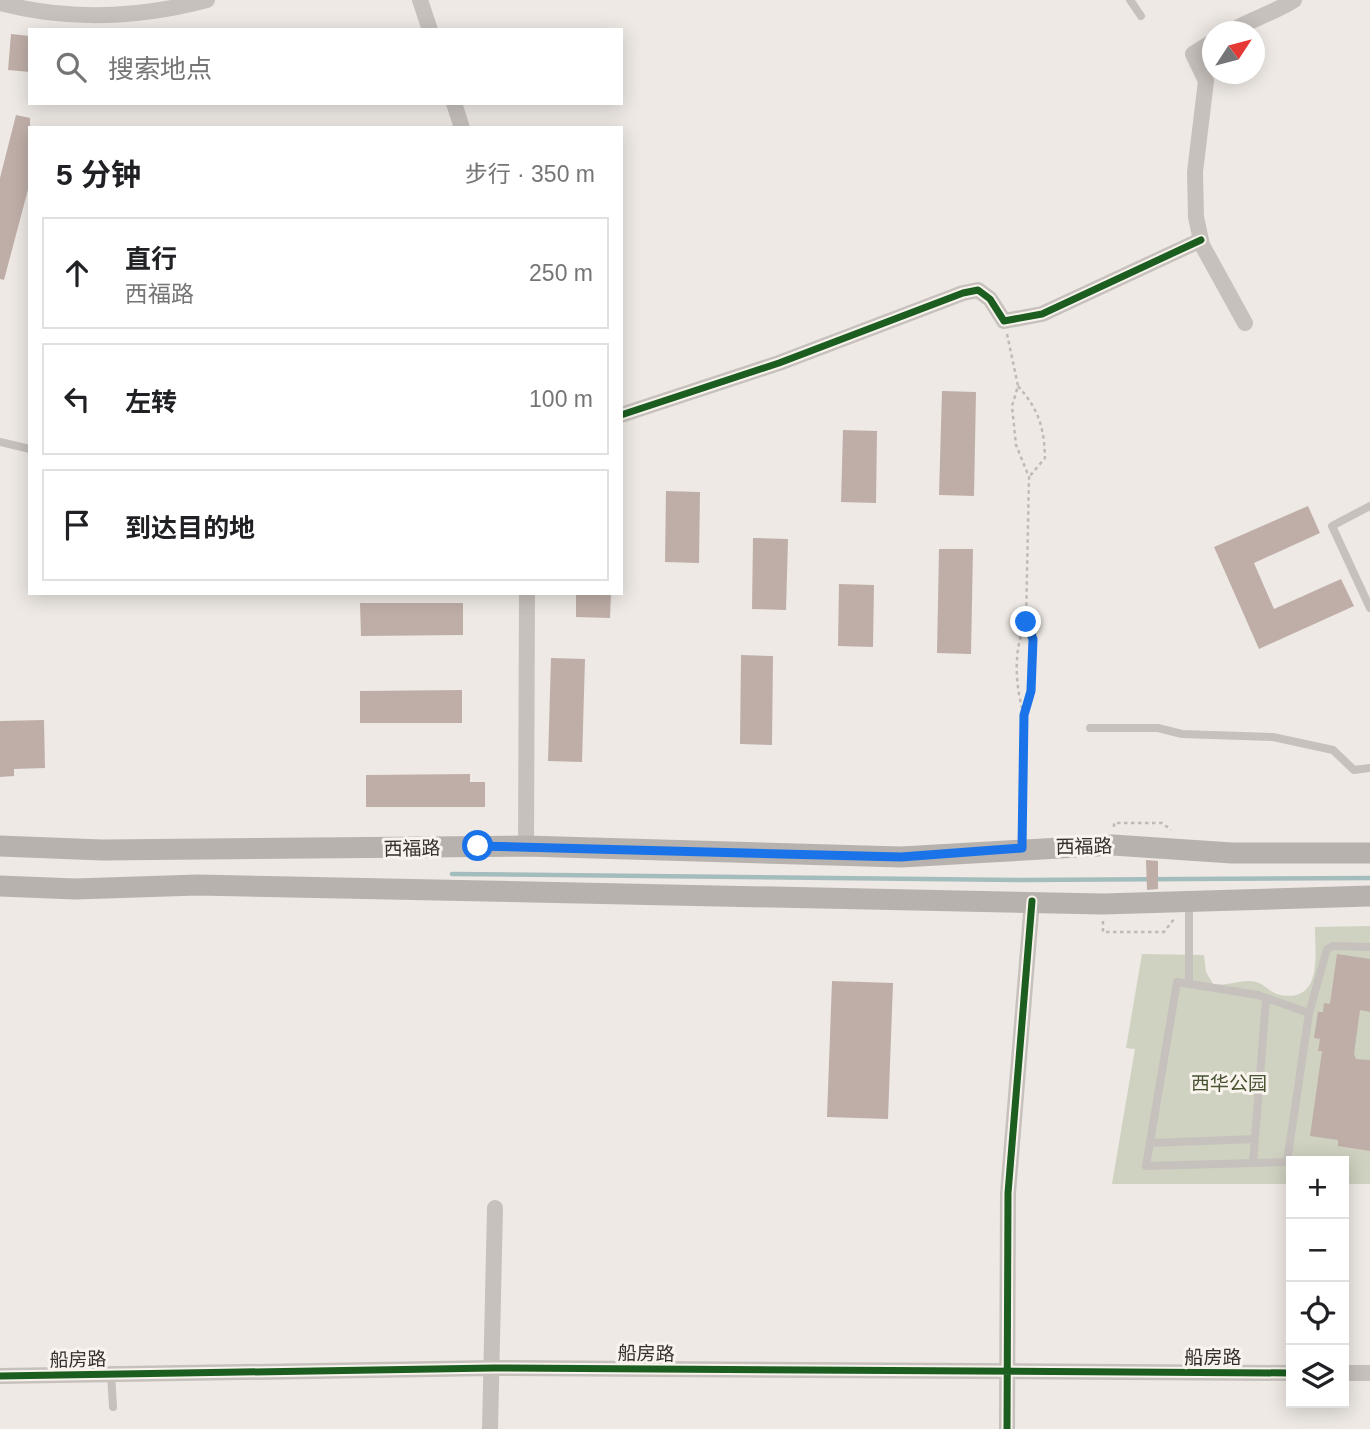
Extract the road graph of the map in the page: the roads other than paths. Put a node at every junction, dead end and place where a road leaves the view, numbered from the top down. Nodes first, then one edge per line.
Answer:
1 (207, 0) edge
2 (421, 0) edge
3 (1130, 0) edge
4 (1294, 0) edge
5 (0, 3) edge
6 (1141, 16) dead end
7 (1249, 21) edge
8 (429, 28) edge
9 (1202, 49) edge
10 (1202, 73) edge
11 (1206, 84) edge
12 (455, 105) edge
13 (461, 126) edge
14 (1202, 240) junction
15 (1245, 323) dead end
16 (623, 414) edge
17 (0, 442) edge
18 (28, 449) edge
19 (1370, 506) edge
20 (527, 595) edge
21 (1370, 608) edge
22 (1090, 728) dead end
23 (1370, 768) edge
24 (0, 846) edge
25 (526, 846) junction
26 (1370, 853) edge
27 (0, 886) edge
28 (1370, 896) edge
29 (1032, 901) junction
30 (1189, 901) junction
31 (1370, 947) edge
32 (1189, 983) junction
33 (1266, 1000) junction
34 (1309, 1013) junction
35 (1255, 1139) junction
36 (1150, 1143) junction
37 (1253, 1163) junction
38 (495, 1208) dead end
39 (493, 1368) junction
40 (1007, 1373) junction
41 (1286, 1373) edge
42 (1349, 1373) edge
43 (1370, 1373) edge
44 (111, 1374) junction
45 (0, 1376) edge
46 (113, 1407) dead end
47 (491, 1429) edge
48 (1007, 1429) edge

1 - 5 street
2 - 8 street
3 - 6 lane
4 - 7 street
9 - 10 street
11 - 14 street
12 - 13 street
14 - 15 street
14 - 16 street
17 - 18 lane
19 - 21 lane
20 - 25 street
22 - 23 lane
24 - 25 main road, 西福路
25 - 26 main road, 西福路
27 - 29 main road, 西福路
28 - 30 main road, 西福路
29 - 30 main road, 西福路
29 - 40 street
30 - 32 lane
31 - 34 lane
32 - 33 lane
32 - 36 lane
33 - 34 lane
33 - 35 lane
34 - 37 lane
35 - 36 lane
35 - 37 lane
36 - 37 lane
38 - 39 street
39 - 40 street, 船房路
39 - 44 street, 船房路
39 - 47 street
40 - 41 street, 船房路
40 - 48 street
42 - 43 street
44 - 45 street, 船房路
44 - 46 lane

